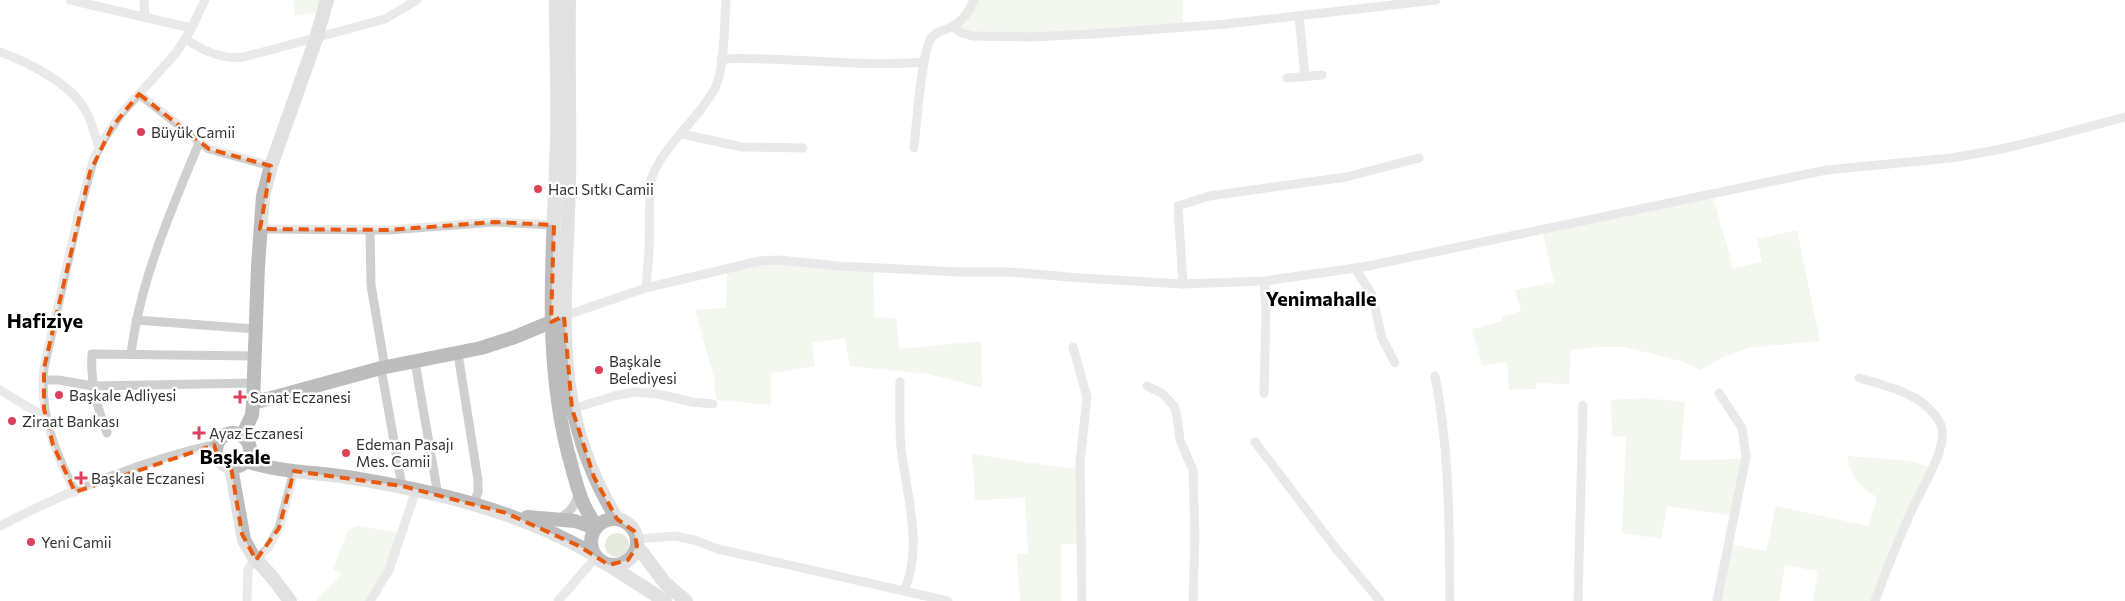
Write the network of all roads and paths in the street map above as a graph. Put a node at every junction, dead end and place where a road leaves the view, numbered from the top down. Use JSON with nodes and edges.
{"nodes":[{"id":1,"x":70,"y":0,"type":"edge"},
{"id":2,"x":144,"y":0,"type":"edge"},
{"id":3,"x":205,"y":0,"type":"edge"},
{"id":4,"x":327,"y":0,"type":"edge"},
{"id":5,"x":417,"y":0,"type":"edge"},
{"id":6,"x":556,"y":0,"type":"edge"},
{"id":7,"x":569,"y":0,"type":"edge"},
{"id":8,"x":726,"y":0,"type":"edge"},
{"id":9,"x":974,"y":0,"type":"edge"},
{"id":10,"x":1436,"y":0,"type":"edge"},
{"id":11,"x":1299,"y":16,"type":"junction"},
{"id":12,"x":145,"y":17,"type":"junction"},
{"id":13,"x":953,"y":26,"type":"junction"},
{"id":14,"x":191,"y":28,"type":"junction"},
{"id":15,"x":185,"y":39,"type":"junction"},
{"id":16,"x":316,"y":39,"type":"junction"},
{"id":17,"x":0,"y":52,"type":"edge"},
{"id":18,"x":721,"y":59,"type":"junction"},
{"id":19,"x":924,"y":62,"type":"junction"},
{"id":20,"x":1322,"y":75,"type":"dead end"},
{"id":21,"x":1305,"y":76,"type":"junction"},
{"id":22,"x":1287,"y":78,"type":"dead end"},
{"id":23,"x":139,"y":94,"type":"junction"},
{"id":24,"x":2125,"y":116,"type":"edge"},
{"id":25,"x":682,"y":134,"type":"junction"},
{"id":26,"x":200,"y":143,"type":"junction"},
{"id":27,"x":99,"y":148,"type":"junction"},
{"id":28,"x":803,"y":148,"type":"dead end"},
{"id":29,"x":914,"y":148,"type":"dead end"},
{"id":30,"x":1420,"y":158,"type":"dead end"},
{"id":31,"x":271,"y":166,"type":"junction"},
{"id":32,"x":554,"y":225,"type":"junction"},
{"id":33,"x":260,"y":229,"type":"junction"},
{"id":34,"x":370,"y":230,"type":"junction"},
{"id":35,"x":1355,"y":268,"type":"junction"},
{"id":36,"x":1264,"y":281,"type":"junction"},
{"id":37,"x":1182,"y":284,"type":"junction"},
{"id":38,"x":646,"y":288,"type":"junction"},
{"id":39,"x":557,"y":319,"type":"junction"},
{"id":40,"x":136,"y":320,"type":"junction"},
{"id":41,"x":255,"y":329,"type":"junction"},
{"id":42,"x":1073,"y":347,"type":"dead end"},
{"id":43,"x":131,"y":354,"type":"junction"},
{"id":44,"x":458,"y":354,"type":"junction"},
{"id":45,"x":255,"y":356,"type":"junction"},
{"id":46,"x":415,"y":362,"type":"junction"},
{"id":47,"x":1395,"y":363,"type":"dead end"},
{"id":48,"x":383,"y":368,"type":"junction"},
{"id":49,"x":1436,"y":376,"type":"dead end"},
{"id":50,"x":1858,"y":378,"type":"dead end"},
{"id":51,"x":43,"y":380,"type":"junction"},
{"id":52,"x":900,"y":382,"type":"dead end"},
{"id":53,"x":254,"y":384,"type":"junction"},
{"id":54,"x":94,"y":386,"type":"junction"},
{"id":55,"x":1148,"y":386,"type":"dead end"},
{"id":56,"x":0,"y":390,"type":"edge"},
{"id":57,"x":1264,"y":393,"type":"dead end"},
{"id":58,"x":1719,"y":393,"type":"dead end"},
{"id":59,"x":253,"y":403,"type":"junction"},
{"id":60,"x":713,"y":404,"type":"dead end"},
{"id":61,"x":1583,"y":405,"type":"dead end"},
{"id":62,"x":566,"y":411,"type":"junction"},
{"id":63,"x":45,"y":417,"type":"junction"},
{"id":64,"x":107,"y":433,"type":"dead end"},
{"id":65,"x":242,"y":436,"type":"junction"},
{"id":66,"x":1255,"y":442,"type":"dead end"},
{"id":67,"x":217,"y":444,"type":"junction"},
{"id":68,"x":246,"y":461,"type":"junction"},
{"id":69,"x":231,"y":467,"type":"junction"},
{"id":70,"x":294,"y":471,"type":"junction"},
{"id":71,"x":402,"y":486,"type":"junction"},
{"id":72,"x":416,"y":490,"type":"junction"},
{"id":73,"x":76,"y":492,"type":"junction"},
{"id":74,"x":579,"y":492,"type":"junction"},
{"id":75,"x":438,"y":495,"type":"junction"},
{"id":76,"x":474,"y":504,"type":"junction"},
{"id":77,"x":514,"y":516,"type":"junction"},
{"id":78,"x":617,"y":519,"type":"junction"},
{"id":79,"x":554,"y":520,"type":"junction"},
{"id":80,"x":0,"y":526,"type":"edge"},
{"id":81,"x":596,"y":527,"type":"junction"},
{"id":82,"x":637,"y":543,"type":"junction"},
{"id":83,"x":595,"y":556,"type":"junction"},
{"id":84,"x":256,"y":560,"type":"junction"},
{"id":85,"x":609,"y":565,"type":"junction"},
{"id":86,"x":904,"y":591,"type":"junction"},
{"id":87,"x":247,"y":601,"type":"edge"},
{"id":88,"x":290,"y":601,"type":"edge"},
{"id":89,"x":370,"y":601,"type":"edge"},
{"id":90,"x":558,"y":601,"type":"edge"},
{"id":91,"x":665,"y":601,"type":"edge"},
{"id":92,"x":686,"y":601,"type":"edge"},
{"id":93,"x":948,"y":601,"type":"edge"},
{"id":94,"x":1082,"y":601,"type":"edge"},
{"id":95,"x":1193,"y":601,"type":"edge"},
{"id":96,"x":1380,"y":601,"type":"edge"},
{"id":97,"x":1450,"y":601,"type":"edge"},
{"id":98,"x":1578,"y":601,"type":"edge"},
{"id":99,"x":1717,"y":601,"type":"edge"},
{"id":100,"x":1875,"y":601,"type":"edge"}],
"edges":[{"from":1,"to":12,"type":"street"},
{"from":2,"to":12,"type":"street"},
{"from":3,"to":14,"type":"street"},
{"from":4,"to":16,"type":"street"},
{"from":5,"to":16,"type":"street"},
{"from":6,"to":32,"type":"street"},
{"from":7,"to":39,"type":"street"},
{"from":8,"to":18,"type":"street"},
{"from":9,"to":13,"type":"street"},
{"from":10,"to":11,"type":"street"},
{"from":11,"to":13,"type":"street"},
{"from":11,"to":21,"type":"street"},
{"from":12,"to":14,"type":"street"},
{"from":13,"to":19,"type":"street"},
{"from":14,"to":15,"type":"street"},
{"from":15,"to":16,"type":"street"},
{"from":15,"to":23,"type":"street"},
{"from":16,"to":31,"type":"street"},
{"from":17,"to":27,"type":"street"},
{"from":18,"to":19,"type":"street"},
{"from":18,"to":25,"type":"street"},
{"from":19,"to":29,"type":"street"},
{"from":20,"to":21,"type":"street"},
{"from":21,"to":22,"type":"street"},
{"from":23,"to":26,"type":"street"},
{"from":23,"to":27,"type":"street"},
{"from":24,"to":35,"type":"street"},
{"from":25,"to":28,"type":"street"},
{"from":25,"to":38,"type":"street"},
{"from":26,"to":31,"type":"street"},
{"from":26,"to":40,"type":"street"},
{"from":27,"to":51,"type":"street"},
{"from":30,"to":37,"type":"street"},
{"from":31,"to":33,"type":"street"},
{"from":32,"to":34,"type":"street"},
{"from":32,"to":39,"type":"street"},
{"from":33,"to":34,"type":"street"},
{"from":33,"to":41,"type":"street"},
{"from":34,"to":48,"type":"street"},
{"from":35,"to":36,"type":"street"},
{"from":35,"to":47,"type":"street"},
{"from":36,"to":37,"type":"street"},
{"from":36,"to":57,"type":"street"},
{"from":37,"to":38,"type":"street"},
{"from":38,"to":39,"type":"street"},
{"from":39,"to":44,"type":"street"},
{"from":39,"to":62,"type":"street"},
{"from":40,"to":41,"type":"street"},
{"from":40,"to":43,"type":"street"},
{"from":41,"to":45,"type":"street"},
{"from":42,"to":94,"type":"street"},
{"from":43,"to":45,"type":"street"},
{"from":43,"to":54,"type":"street"},
{"from":44,"to":46,"type":"street"},
{"from":44,"to":76,"type":"street"},
{"from":45,"to":53,"type":"street"},
{"from":46,"to":48,"type":"street"},
{"from":46,"to":75,"type":"street"},
{"from":48,"to":59,"type":"street"},
{"from":48,"to":71,"type":"street"},
{"from":49,"to":97,"type":"street"},
{"from":50,"to":100,"type":"street"},
{"from":51,"to":54,"type":"street"},
{"from":51,"to":63,"type":"street"},
{"from":52,"to":86,"type":"street"},
{"from":53,"to":54,"type":"street"},
{"from":53,"to":59,"type":"street"},
{"from":54,"to":64,"type":"street"},
{"from":55,"to":95,"type":"street"},
{"from":56,"to":63,"type":"street"},
{"from":58,"to":99,"type":"street"},
{"from":59,"to":65,"type":"street"},
{"from":60,"to":62,"type":"street"},
{"from":61,"to":98,"type":"street"},
{"from":62,"to":74,"type":"street"},
{"from":62,"to":78,"type":"street"},
{"from":63,"to":73,"type":"street"},
{"from":65,"to":67,"type":"street"},
{"from":65,"to":68,"type":"street"},
{"from":66,"to":96,"type":"street"},
{"from":67,"to":69,"type":"street"},
{"from":67,"to":73,"type":"street"},
{"from":68,"to":69,"type":"street"},
{"from":68,"to":70,"type":"street"},
{"from":69,"to":84,"type":"street"},
{"from":70,"to":71,"type":"street"},
{"from":70,"to":84,"type":"street"},
{"from":71,"to":72,"type":"street"},
{"from":72,"to":75,"type":"street"},
{"from":72,"to":89,"type":"street"},
{"from":73,"to":80,"type":"street"},
{"from":74,"to":79,"type":"street"},
{"from":74,"to":81,"type":"street"},
{"from":75,"to":76,"type":"street"},
{"from":76,"to":77,"type":"street"},
{"from":77,"to":79,"type":"street"},
{"from":77,"to":83,"type":"street"},
{"from":78,"to":81,"type":"street"},
{"from":78,"to":82,"type":"street"},
{"from":79,"to":81,"type":"street"},
{"from":81,"to":83,"type":"street"},
{"from":82,"to":85,"type":"street"},
{"from":82,"to":86,"type":"street"},
{"from":82,"to":92,"type":"street"},
{"from":83,"to":85,"type":"street"},
{"from":83,"to":90,"type":"street"},
{"from":84,"to":87,"type":"street"},
{"from":84,"to":88,"type":"street"},
{"from":85,"to":91,"type":"street"},
{"from":86,"to":93,"type":"street"}]}
